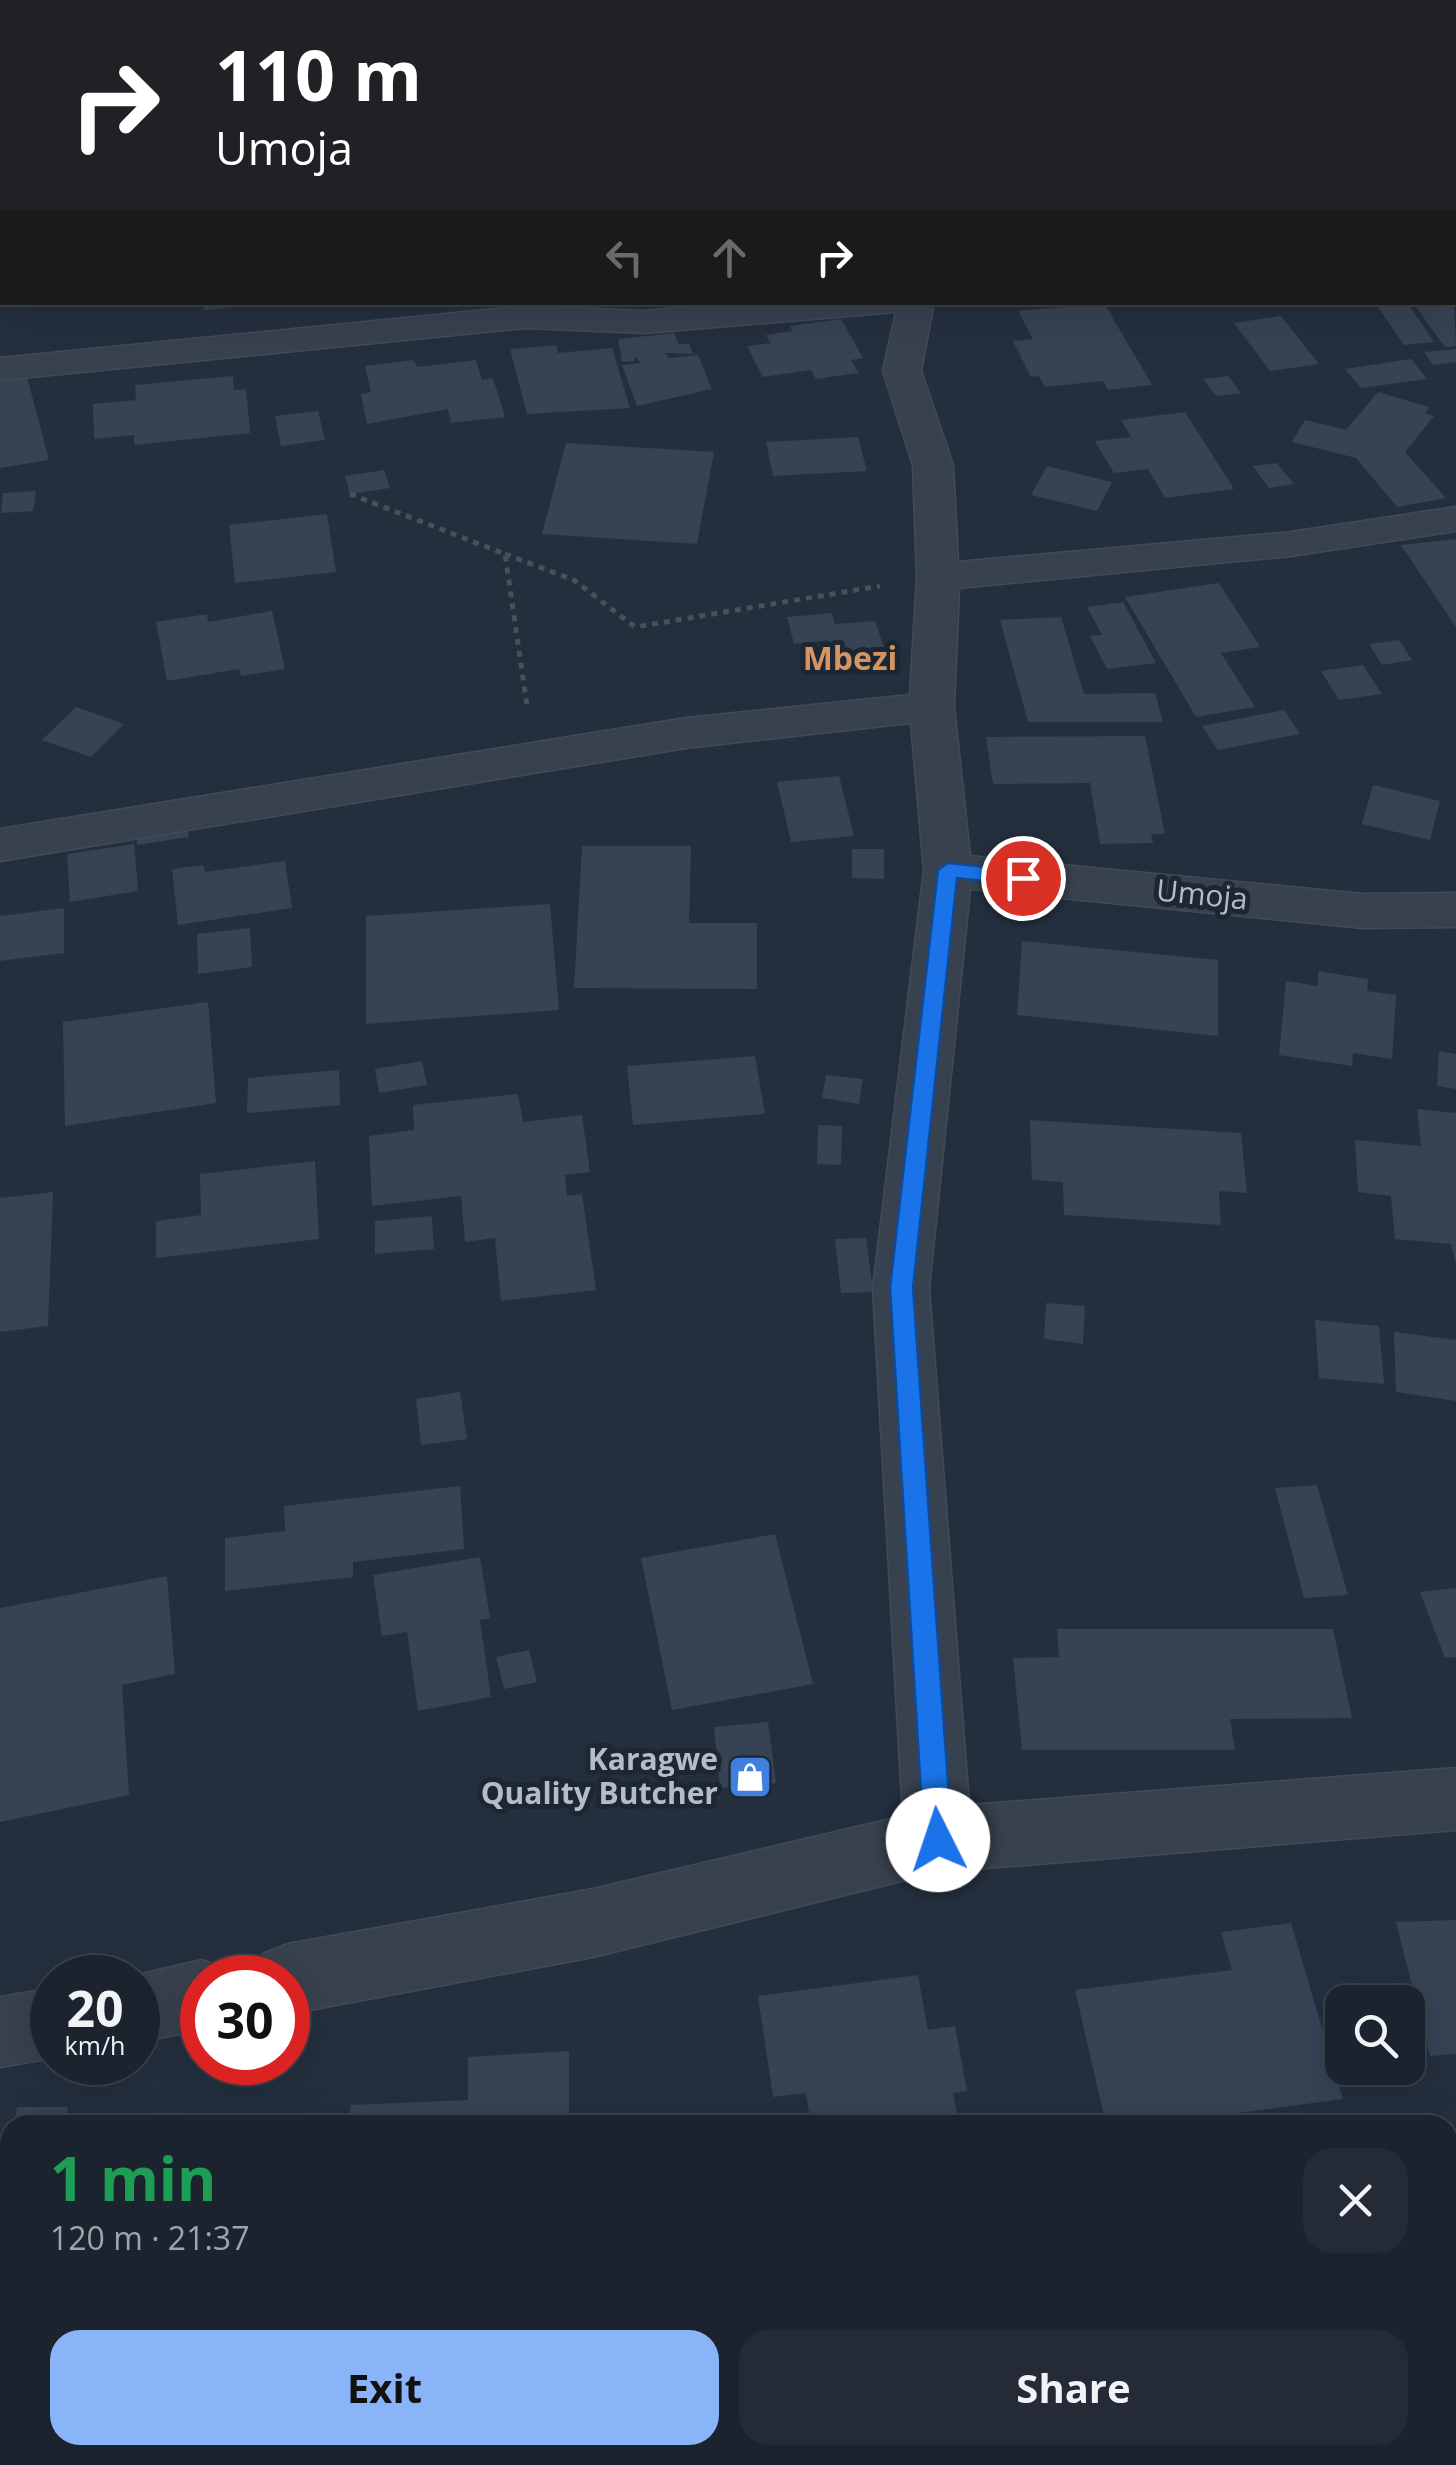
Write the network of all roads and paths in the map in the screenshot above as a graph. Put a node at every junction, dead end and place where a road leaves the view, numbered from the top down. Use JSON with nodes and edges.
{"nodes":[{"id":1,"x":857,"y":305,"type":"edge"},
{"id":2,"x":915,"y":305,"type":"edge"},
{"id":3,"x":332,"y":318,"type":"edge"},
{"id":4,"x":0,"y":369,"type":"edge"},
{"id":5,"x":350,"y":494,"type":"dead end"},
{"id":6,"x":1456,"y":519,"type":"edge"},
{"id":7,"x":505,"y":554,"type":"junction"},
{"id":8,"x":938,"y":577,"type":"junction"},
{"id":9,"x":932,"y":707,"type":"junction"},
{"id":10,"x":534,"y":757,"type":"junction"},
{"id":11,"x":0,"y":845,"type":"edge"},
{"id":12,"x":948,"y":870,"type":"junction"},
{"id":13,"x":1456,"y":910,"type":"edge"},
{"id":14,"x":1456,"y":1800,"type":"edge"},
{"id":15,"x":938,"y":1840,"type":"junction"},
{"id":16,"x":310,"y":1975,"type":"edge"},
{"id":17,"x":30,"y":2026,"type":"edge"},
{"id":18,"x":0,"y":2032,"type":"edge"}],
"edges":[{"from":1,"to":3,"type":"street"},
{"from":2,"to":8,"type":"street"},
{"from":3,"to":4,"type":"street"},
{"from":5,"to":7,"type":"path"},
{"from":6,"to":8,"type":"street"},
{"from":7,"to":8,"type":"path"},
{"from":7,"to":10,"type":"path"},
{"from":8,"to":9,"type":"street"},
{"from":9,"to":10,"type":"street"},
{"from":9,"to":12,"type":"street"},
{"from":10,"to":11,"type":"street"},
{"from":12,"to":13,"type":"street","name":"Umoja"},
{"from":12,"to":15,"type":"street"},
{"from":14,"to":15,"type":"street"},
{"from":15,"to":16,"type":"street"},
{"from":17,"to":18,"type":"street"}]}
